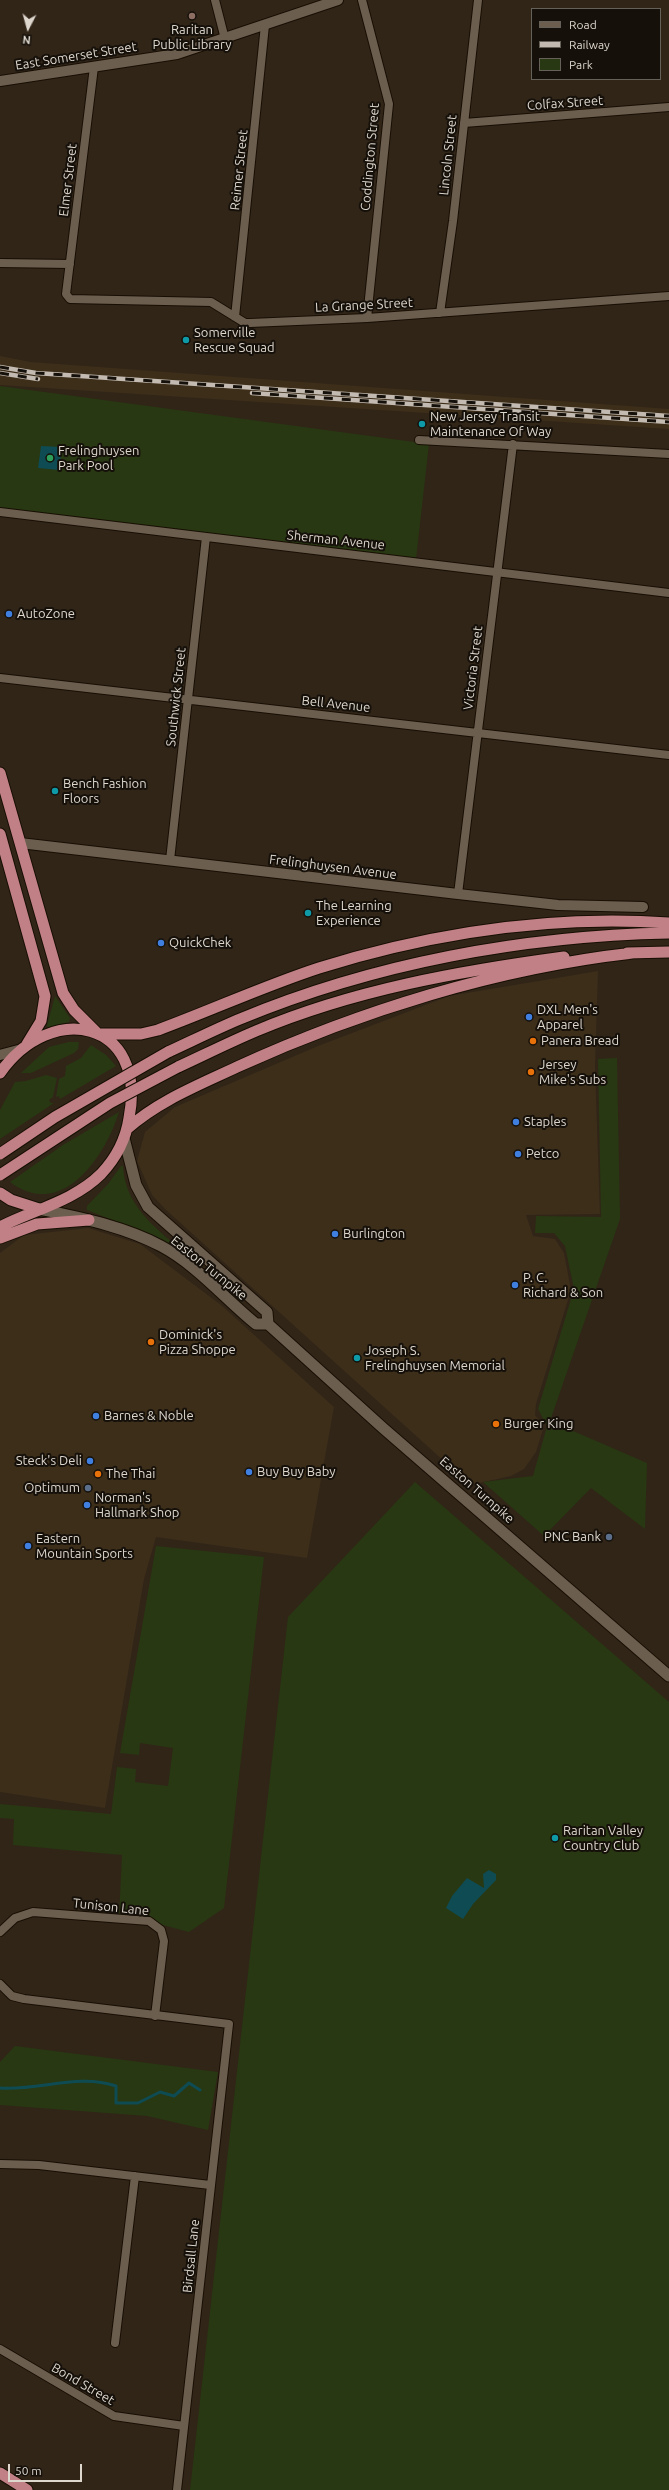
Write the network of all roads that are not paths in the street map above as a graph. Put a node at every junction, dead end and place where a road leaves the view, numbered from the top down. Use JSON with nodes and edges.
{"nodes":[{"id":1,"x":215,"y":0,"type":"edge"},
{"id":2,"x":338,"y":0,"type":"edge"},
{"id":3,"x":362,"y":0,"type":"edge"},
{"id":4,"x":478,"y":0,"type":"edge"},
{"id":5,"x":265,"y":25,"type":"junction"},
{"id":6,"x":225,"y":39,"type":"junction"},
{"id":7,"x":94,"y":66,"type":"junction"},
{"id":8,"x":0,"y":81,"type":"edge"},
{"id":9,"x":669,"y":107,"type":"edge"},
{"id":10,"x":464,"y":122,"type":"junction"},
{"id":11,"x":0,"y":263,"type":"edge"},
{"id":12,"x":70,"y":264,"type":"junction"},
{"id":13,"x":669,"y":296,"type":"edge"},
{"id":14,"x":67,"y":297,"type":"joint"},
{"id":15,"x":440,"y":313,"type":"junction"},
{"id":16,"x":236,"y":317,"type":"junction"},
{"id":17,"x":367,"y":318,"type":"junction"},
{"id":18,"x":419,"y":440,"type":"dead end"},
{"id":19,"x":513,"y":444,"type":"junction"},
{"id":20,"x":669,"y":454,"type":"edge"},
{"id":21,"x":0,"y":512,"type":"edge"},
{"id":22,"x":206,"y":537,"type":"junction"},
{"id":23,"x":497,"y":572,"type":"junction"},
{"id":24,"x":669,"y":593,"type":"edge"},
{"id":25,"x":0,"y":678,"type":"edge"},
{"id":26,"x":188,"y":699,"type":"junction"},
{"id":27,"x":478,"y":732,"type":"junction"},
{"id":28,"x":669,"y":754,"type":"edge"},
{"id":29,"x":0,"y":773,"type":"edge"},
{"id":30,"x":1,"y":838,"type":"edge"},
{"id":31,"x":20,"y":843,"type":"junction"},
{"id":32,"x":170,"y":860,"type":"junction"},
{"id":33,"x":458,"y":894,"type":"junction"},
{"id":34,"x":643,"y":907,"type":"dead end"},
{"id":35,"x":669,"y":923,"type":"edge"},
{"id":36,"x":669,"y":933,"type":"edge"},
{"id":37,"x":669,"y":952,"type":"edge"},
{"id":38,"x":633,"y":953,"type":"junction"},
{"id":39,"x":97,"y":1033,"type":"junction"},
{"id":40,"x":24,"y":1047,"type":"junction"},
{"id":41,"x":0,"y":1055,"type":"edge"},
{"id":42,"x":0,"y":1073,"type":"edge"},
{"id":43,"x":126,"y":1134,"type":"junction"},
{"id":44,"x":0,"y":1154,"type":"edge"},
{"id":45,"x":0,"y":1175,"type":"edge"},
{"id":46,"x":0,"y":1193,"type":"edge"},
{"id":47,"x":39,"y":1209,"type":"junction"},
{"id":48,"x":89,"y":1220,"type":"junction"},
{"id":49,"x":0,"y":1227,"type":"edge"},
{"id":50,"x":0,"y":1238,"type":"edge"},
{"id":51,"x":268,"y":1324,"type":"junction"},
{"id":52,"x":669,"y":1676,"type":"edge"},
{"id":53,"x":0,"y":1932,"type":"edge"},
{"id":54,"x":2,"y":1989,"type":"edge"},
{"id":55,"x":155,"y":2016,"type":"junction"},
{"id":56,"x":0,"y":2164,"type":"edge"},
{"id":57,"x":135,"y":2176,"type":"junction"},
{"id":58,"x":210,"y":2185,"type":"junction"},
{"id":59,"x":115,"y":2343,"type":"dead end"},
{"id":60,"x":0,"y":2349,"type":"edge"},
{"id":61,"x":184,"y":2426,"type":"junction"},
{"id":62,"x":0,"y":2473,"type":"edge"},
{"id":63,"x":27,"y":2490,"type":"edge"},
{"id":64,"x":177,"y":2490,"type":"edge"}],
"edges":[{"from":1,"to":6,"type":"street"},
{"from":2,"to":5,"type":"street","name":"East Somerset Street"},
{"from":3,"to":17,"type":"street","name":"Coddington Street"},
{"from":4,"to":10,"type":"street","name":"Lincoln Street"},
{"from":5,"to":6,"type":"street","name":"East Somerset Street"},
{"from":5,"to":16,"type":"street","name":"Reimer Street"},
{"from":6,"to":7,"type":"street","name":"East Somerset Street"},
{"from":7,"to":8,"type":"street","name":"East Somerset Street"},
{"from":7,"to":12,"type":"street","name":"Elmer Street"},
{"from":9,"to":10,"type":"street","name":"Colfax Street"},
{"from":10,"to":15,"type":"street","name":"Lincoln Street"},
{"from":11,"to":12,"type":"street"},
{"from":12,"to":14,"type":"street","name":"Elmer Street"},
{"from":13,"to":15,"type":"street","name":"La Grange Street"},
{"from":14,"to":16,"type":"street","name":"La Grange Street"},
{"from":15,"to":17,"type":"street","name":"La Grange Street"},
{"from":16,"to":17,"type":"street","name":"La Grange Street"},
{"from":18,"to":19,"type":"street"},
{"from":19,"to":20,"type":"street"},
{"from":19,"to":23,"type":"street","name":"Victoria Street"},
{"from":21,"to":22,"type":"street","name":"Sherman Avenue"},
{"from":22,"to":23,"type":"street","name":"Sherman Avenue"},
{"from":22,"to":26,"type":"street","name":"Southwick Street"},
{"from":23,"to":24,"type":"street","name":"Sherman Avenue"},
{"from":23,"to":27,"type":"street","name":"Victoria Street"},
{"from":25,"to":26,"type":"street","name":"Bell Avenue"},
{"from":26,"to":27,"type":"street","name":"Bell Avenue"},
{"from":26,"to":32,"type":"street","name":"Southwick Street"},
{"from":27,"to":28,"type":"street","name":"Bell Avenue"},
{"from":27,"to":33,"type":"street","name":"Victoria Street"},
{"from":29,"to":31,"type":"highway"},
{"from":30,"to":40,"type":"highway"},
{"from":31,"to":32,"type":"street","name":"Frelinghuysen Avenue"},
{"from":31,"to":39,"type":"highway"},
{"from":32,"to":33,"type":"street","name":"Frelinghuysen Avenue"},
{"from":33,"to":34,"type":"street","name":"Frelinghuysen Avenue"},
{"from":35,"to":39,"type":"highway"},
{"from":36,"to":44,"type":"highway","bridge":true},
{"from":37,"to":38,"type":"highway"},
{"from":38,"to":43,"type":"highway"},
{"from":38,"to":45,"type":"highway","bridge":true},
{"from":39,"to":40,"type":"highway"},
{"from":39,"to":43,"type":"highway"},
{"from":40,"to":41,"type":"street"},
{"from":40,"to":42,"type":"highway"},
{"from":43,"to":47,"type":"highway"},
{"from":43,"to":51,"type":"main road","name":"Easton Turnpike"},
{"from":46,"to":47,"type":"highway"},
{"from":47,"to":48,"type":"main road","name":"Easton Turnpike"},
{"from":47,"to":49,"type":"highway"},
{"from":48,"to":50,"type":"highway"},
{"from":48,"to":51,"type":"main road","name":"Easton Turnpike"},
{"from":51,"to":52,"type":"main road","name":"Easton Turnpike"},
{"from":53,"to":55,"type":"street","name":"Tunison Lane"},
{"from":54,"to":55,"type":"street"},
{"from":55,"to":58,"type":"street","name":"Birdsall Lane"},
{"from":56,"to":57,"type":"street"},
{"from":57,"to":58,"type":"street"},
{"from":57,"to":59,"type":"street"},
{"from":58,"to":61,"type":"street","name":"Birdsall Lane"},
{"from":60,"to":61,"type":"street","name":"Bond Street"},
{"from":61,"to":64,"type":"street","name":"Birdsall Lane"},
{"from":62,"to":63,"type":"highway"}]}
